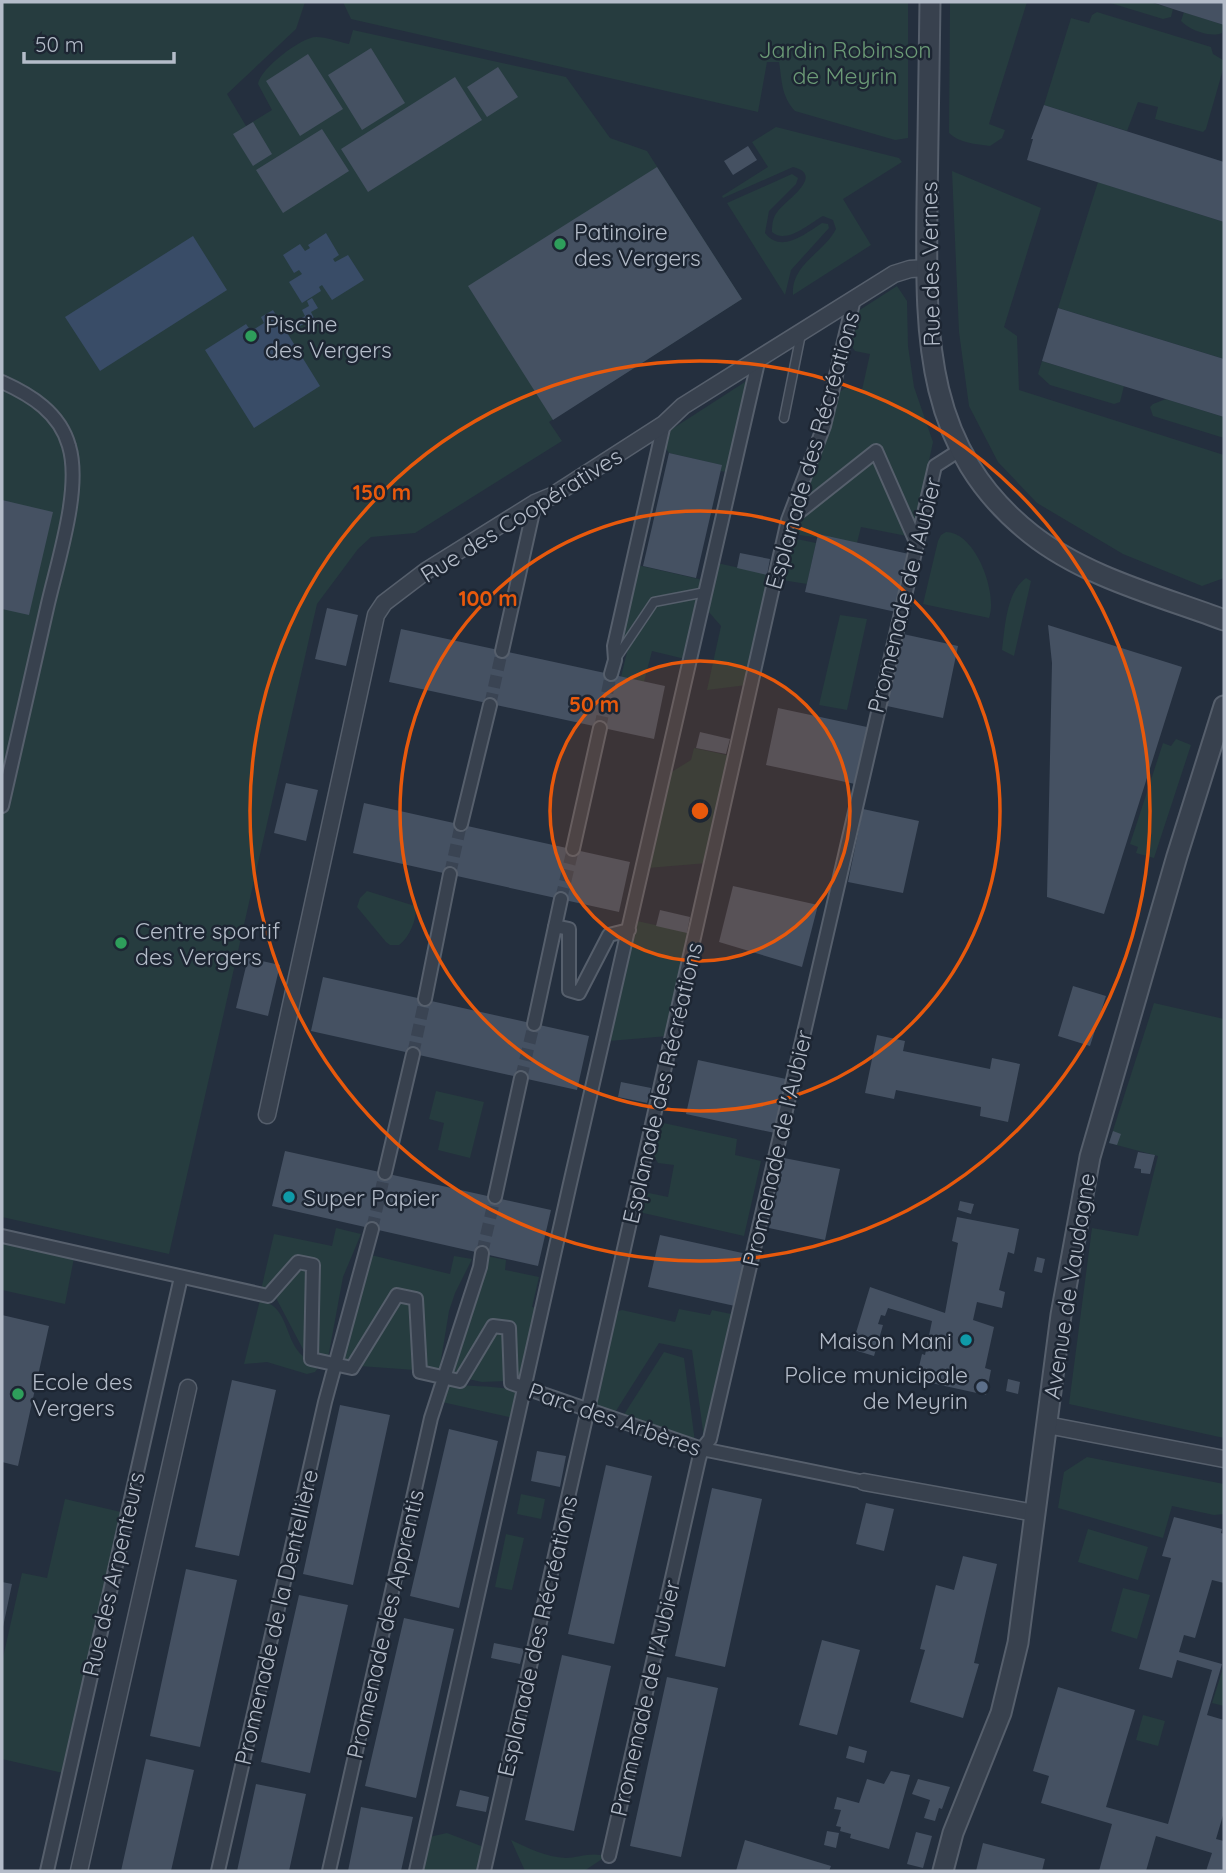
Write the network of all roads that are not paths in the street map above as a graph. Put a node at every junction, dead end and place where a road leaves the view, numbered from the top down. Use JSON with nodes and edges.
{"nodes":[{"id":1,"x":930,"y":2,"type":"edge"},
{"id":2,"x":928,"y":268,"type":"junction"},
{"id":3,"x":854,"y":299,"type":"junction"},
{"id":4,"x":801,"y":334,"type":"junction"},
{"id":5,"x":759,"y":358,"type":"junction"},
{"id":6,"x":2,"y":382,"type":"edge"},
{"id":7,"x":784,"y":418,"type":"dead end"},
{"id":8,"x":664,"y":424,"type":"junction"},
{"id":9,"x":960,"y":450,"type":"junction"},
{"id":10,"x":535,"y":503,"type":"junction"},
{"id":11,"x":788,"y":520,"type":"junction"},
{"id":12,"x":916,"y":544,"type":"junction"},
{"id":13,"x":706,"y":592,"type":"junction"},
{"id":14,"x":1224,"y":622,"type":"edge"},
{"id":15,"x":1224,"y":635,"type":"edge"},
{"id":16,"x":502,"y":651,"type":"tunnel mouth"},
{"id":17,"x":615,"y":660,"type":"junction"},
{"id":18,"x":611,"y":674,"type":"tunnel mouth"},
{"id":19,"x":490,"y":705,"type":"tunnel mouth"},
{"id":20,"x":1224,"y":706,"type":"edge"},
{"id":21,"x":600,"y":728,"type":"tunnel mouth"},
{"id":22,"x":2,"y":806,"type":"edge"},
{"id":23,"x":461,"y":824,"type":"tunnel mouth"},
{"id":24,"x":573,"y":849,"type":"tunnel mouth"},
{"id":25,"x":450,"y":874,"type":"tunnel mouth"},
{"id":26,"x":561,"y":899,"type":"tunnel mouth"},
{"id":27,"x":555,"y":926,"type":"junction"},
{"id":28,"x":629,"y":930,"type":"junction"},
{"id":29,"x":425,"y":999,"type":"tunnel mouth"},
{"id":30,"x":534,"y":1024,"type":"tunnel mouth"},
{"id":31,"x":413,"y":1054,"type":"tunnel mouth"},
{"id":32,"x":522,"y":1079,"type":"tunnel mouth"},
{"id":33,"x":267,"y":1115,"type":"dead end"},
{"id":34,"x":385,"y":1173,"type":"tunnel mouth"},
{"id":35,"x":495,"y":1197,"type":"tunnel mouth"},
{"id":36,"x":372,"y":1229,"type":"tunnel mouth"},
{"id":37,"x":2,"y":1236,"type":"edge"},
{"id":38,"x":482,"y":1253,"type":"tunnel mouth"},
{"id":39,"x":181,"y":1277,"type":"junction"},
{"id":40,"x":336,"y":1364,"type":"junction"},
{"id":41,"x":445,"y":1378,"type":"junction"},
{"id":42,"x":188,"y":1388,"type":"dead end"},
{"id":43,"x":524,"y":1388,"type":"junction"},
{"id":44,"x":589,"y":1410,"type":"junction"},
{"id":45,"x":1047,"y":1425,"type":"junction"},
{"id":46,"x":702,"y":1449,"type":"junction"},
{"id":47,"x":1224,"y":1459,"type":"edge"},
{"id":48,"x":864,"y":1482,"type":"joint"},
{"id":49,"x":1035,"y":1513,"type":"junction"},
{"id":50,"x":609,"y":1856,"type":"dead end"},
{"id":51,"x":47,"y":1871,"type":"edge"},
{"id":52,"x":79,"y":1871,"type":"edge"},
{"id":53,"x":218,"y":1871,"type":"edge"},
{"id":54,"x":329,"y":1871,"type":"edge"},
{"id":55,"x":416,"y":1871,"type":"edge"},
{"id":56,"x":484,"y":1871,"type":"edge"},
{"id":57,"x":943,"y":1871,"type":"edge"}],
"edges":[{"from":1,"to":2,"type":"street","name":"Rue des Vernes"},
{"from":2,"to":3,"type":"street","name":"Rue des Coopératives"},
{"from":2,"to":9,"type":"street","name":"Rue des Vernes"},
{"from":3,"to":4,"type":"street","name":"Rue des Coopératives"},
{"from":3,"to":11,"type":"street","name":"Esplanade des Récréations"},
{"from":4,"to":5,"type":"street","name":"Rue des Coopératives"},
{"from":4,"to":7,"type":"lane"},
{"from":5,"to":8,"type":"street","name":"Rue des Coopératives"},
{"from":5,"to":13,"type":"street"},
{"from":6,"to":22,"type":"street"},
{"from":8,"to":10,"type":"street","name":"Rue des Coopératives"},
{"from":8,"to":17,"type":"street"},
{"from":9,"to":12,"type":"street","name":"Promenade de l'Aubier"},
{"from":9,"to":14,"type":"street","name":"Rue des Vernes"},
{"from":10,"to":16,"type":"street"},
{"from":10,"to":33,"type":"street","name":"Rue des Coopératives"},
{"from":11,"to":12,"type":"street"},
{"from":11,"to":44,"type":"street","name":"Esplanade des Récréations"},
{"from":12,"to":46,"type":"street","name":"Promenade de l'Aubier"},
{"from":13,"to":17,"type":"lane"},
{"from":13,"to":28,"type":"street"},
{"from":14,"to":15,"type":"street"},
{"from":17,"to":18,"type":"street"},
{"from":19,"to":23,"type":"street"},
{"from":20,"to":45,"type":"street","name":"Avenue de Vaudagne"},
{"from":21,"to":24,"type":"street"},
{"from":25,"to":29,"type":"street"},
{"from":26,"to":27,"type":"street"},
{"from":27,"to":28,"type":"street"},
{"from":27,"to":30,"type":"street"},
{"from":28,"to":43,"type":"street"},
{"from":31,"to":34,"type":"street"},
{"from":32,"to":35,"type":"street"},
{"from":36,"to":40,"type":"street","name":"Promenade de la Dentellière"},
{"from":37,"to":39,"type":"street"},
{"from":38,"to":41,"type":"street","name":"Promenade des Apprentis"},
{"from":39,"to":40,"type":"street"},
{"from":39,"to":51,"type":"street","name":"Rue des Arpenteurs"},
{"from":40,"to":41,"type":"street"},
{"from":40,"to":53,"type":"street","name":"Promenade de la Dentellière"},
{"from":41,"to":43,"type":"street","name":"Parc des Arbères"},
{"from":41,"to":54,"type":"street","name":"Promenade des Apprentis"},
{"from":42,"to":52,"type":"street","name":"Rue des Arpenteurs"},
{"from":43,"to":44,"type":"street","name":"Parc des Arbères"},
{"from":43,"to":55,"type":"street"},
{"from":44,"to":46,"type":"street","name":"Parc des Arbères"},
{"from":44,"to":56,"type":"street","name":"Esplanade des Récréations"},
{"from":45,"to":47,"type":"street"},
{"from":45,"to":49,"type":"street","name":"Avenue de Vaudagne"},
{"from":46,"to":48,"type":"street","name":"Parc des Arbères"},
{"from":46,"to":50,"type":"street","name":"Promenade de l'Aubier"},
{"from":48,"to":49,"type":"street","name":"Parc des Arbères"},
{"from":49,"to":57,"type":"street","name":"Avenue de Vaudagne"}]}
